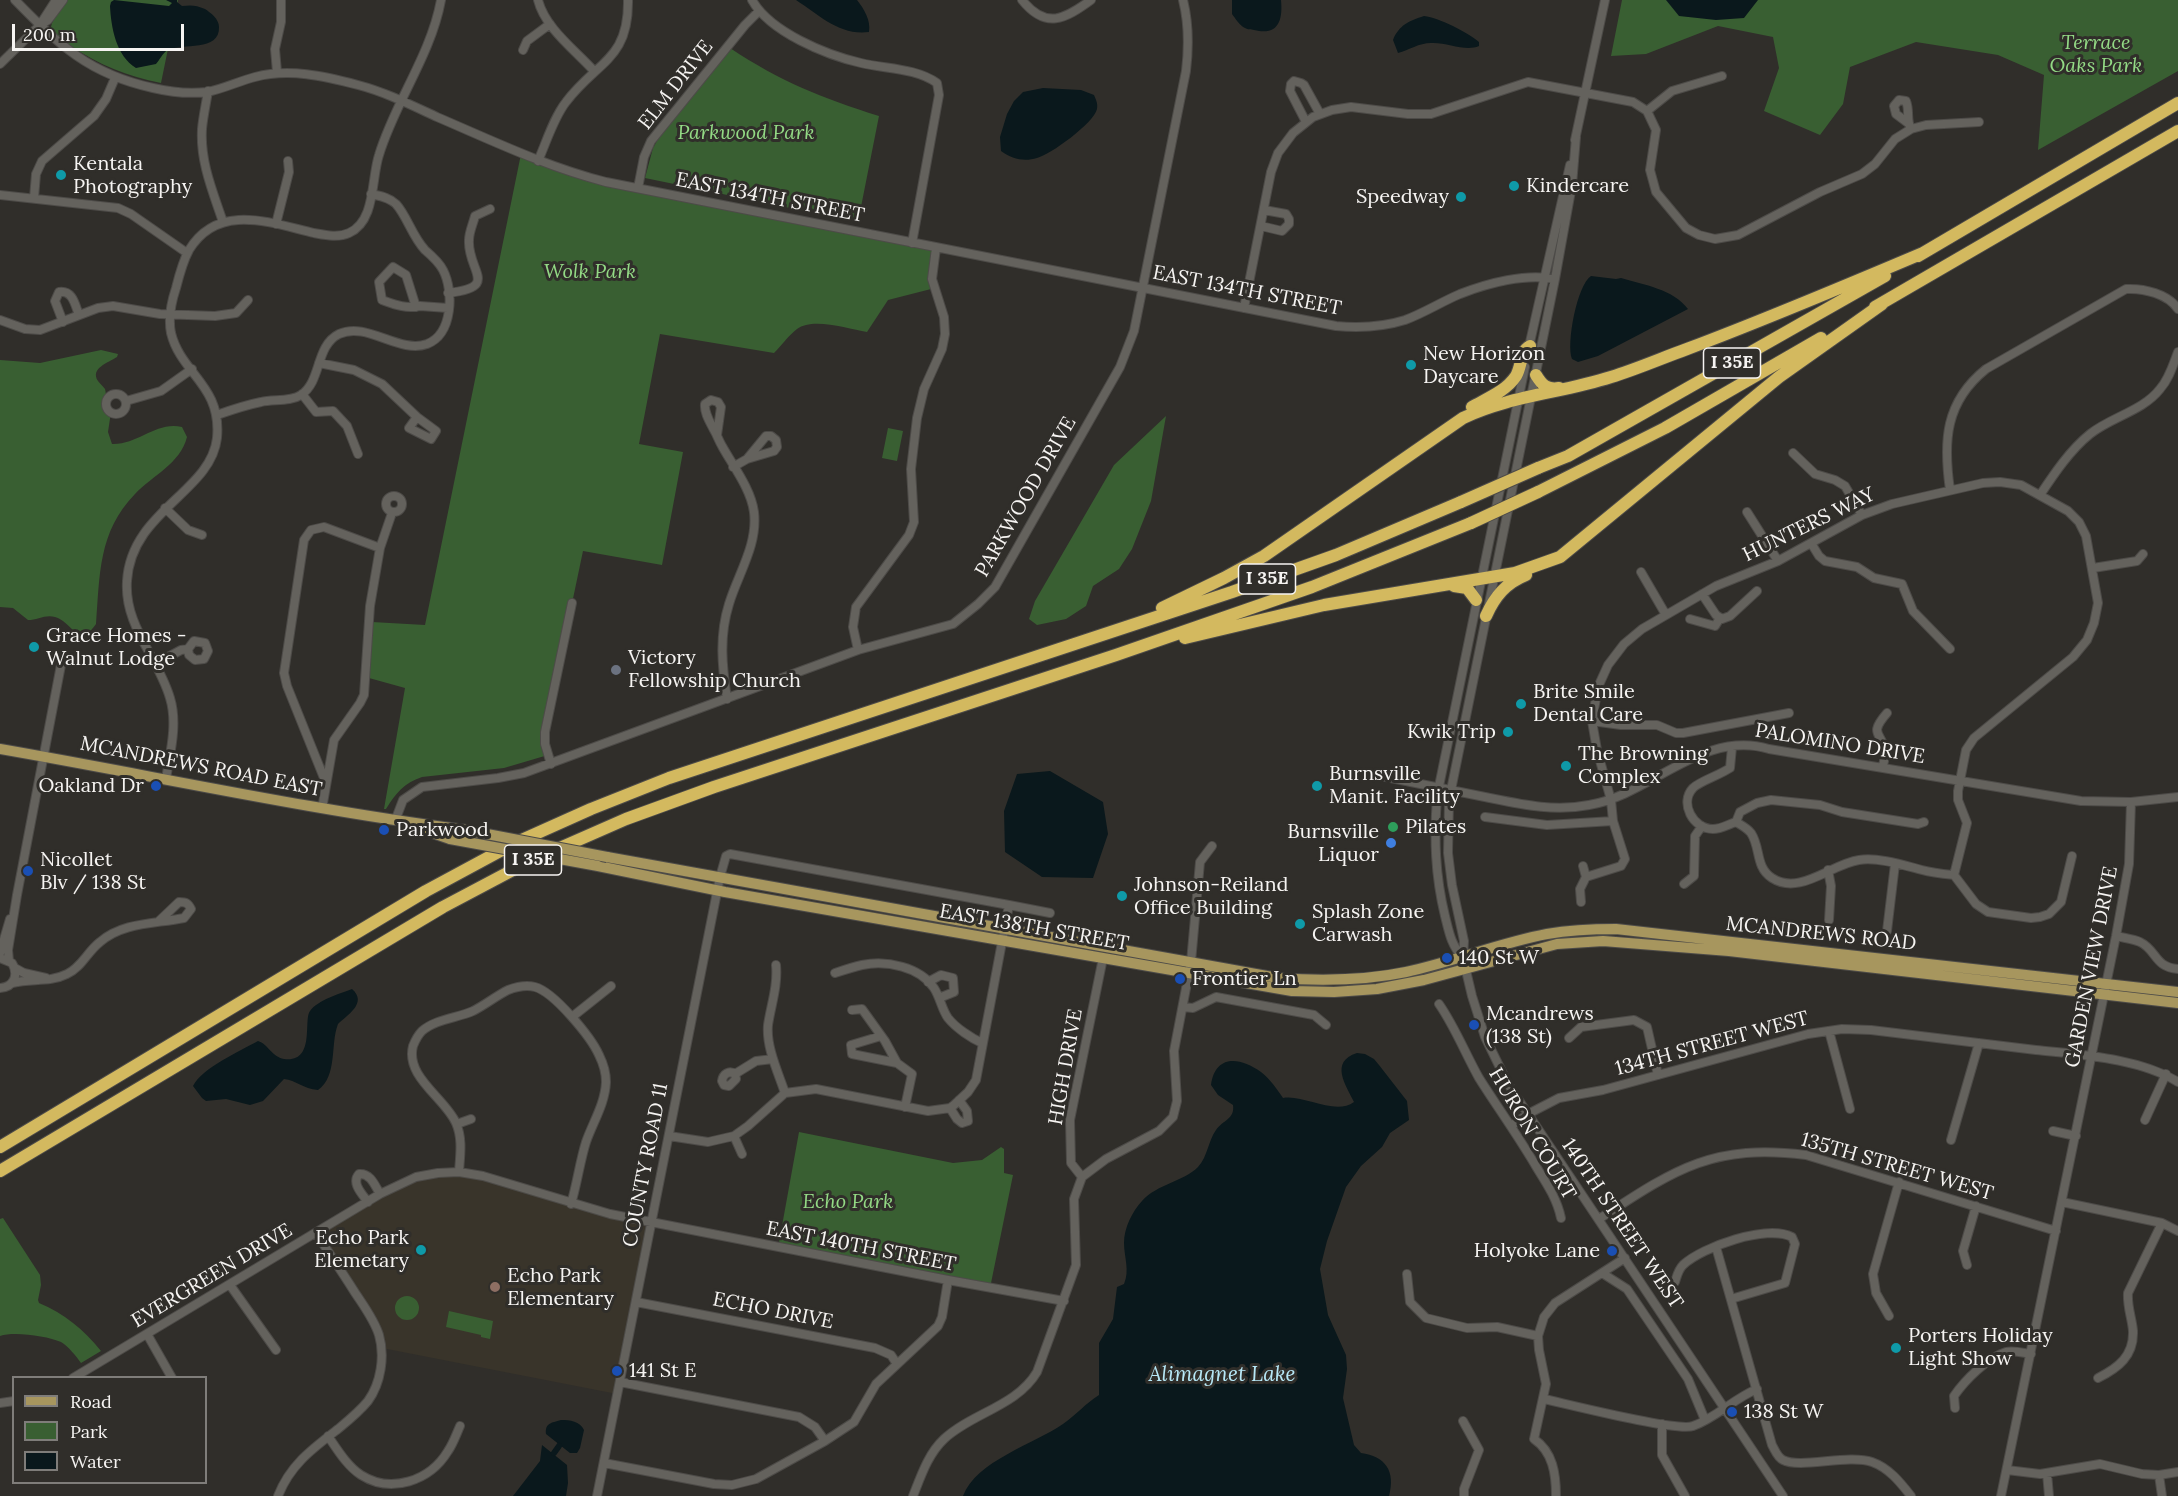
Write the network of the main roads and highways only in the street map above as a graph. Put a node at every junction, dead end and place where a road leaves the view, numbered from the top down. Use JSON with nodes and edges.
{"nodes":[{"id":1,"x":2178,"y":103,"type":"edge"},
{"id":2,"x":2178,"y":131,"type":"edge"},
{"id":3,"x":1923,"y":253,"type":"junction"},
{"id":4,"x":1882,"y":303,"type":"junction"},
{"id":5,"x":1530,"y":346,"type":"road end"},
{"id":6,"x":1536,"y":375,"type":"road end"},
{"id":7,"x":1595,"y":382,"type":"junction"},
{"id":8,"x":1462,"y":418,"type":"junction"},
{"id":9,"x":1560,"y":557,"type":"junction"},
{"id":10,"x":1423,"y":588,"type":"junction"},
{"id":11,"x":1476,"y":600,"type":"road end"},
{"id":12,"x":1486,"y":616,"type":"road end"},
{"id":13,"x":1069,"y":646,"type":"junction"},
{"id":14,"x":1116,"y":655,"type":"junction"},
{"id":15,"x":0,"y":749,"type":"edge"},
{"id":16,"x":395,"y":821,"type":"junction"},
{"id":17,"x":608,"y":857,"type":"joint"},
{"id":18,"x":598,"y":866,"type":"joint"},
{"id":19,"x":1464,"y":963,"type":"junction"},
{"id":20,"x":2178,"y":992,"type":"edge"},
{"id":21,"x":2178,"y":1003,"type":"edge"},
{"id":22,"x":0,"y":1146,"type":"edge"},
{"id":23,"x":0,"y":1171,"type":"edge"}],
"edges":[{"from":1,"to":3,"type":"highway","number":"I 35E"},
{"from":2,"to":4,"type":"highway","number":"I 35E"},
{"from":3,"to":7,"type":"highway"},
{"from":3,"to":13,"type":"highway","number":"I 35E","bridge":true},
{"from":4,"to":9,"type":"highway"},
{"from":4,"to":14,"type":"highway","number":"I 35E","bridge":true},
{"from":5,"to":8,"type":"highway"},
{"from":6,"to":7,"type":"highway"},
{"from":7,"to":8,"type":"highway"},
{"from":8,"to":13,"type":"highway"},
{"from":9,"to":10,"type":"highway"},
{"from":9,"to":12,"type":"highway"},
{"from":10,"to":11,"type":"highway"},
{"from":10,"to":14,"type":"highway"},
{"from":13,"to":22,"type":"highway","number":"I 35E"},
{"from":14,"to":23,"type":"highway","number":"I 35E"},
{"from":15,"to":16,"type":"main road","name":"MCANDREWS ROAD EAST"},
{"from":16,"to":17,"type":"main road","name":"MCANDREWS ROAD EAST","bridge":true},
{"from":16,"to":18,"type":"main road","name":"MCANDREWS ROAD EAST","bridge":true},
{"from":17,"to":19,"type":"main road","name":"EAST 138TH STREET"},
{"from":18,"to":19,"type":"main road","name":"EAST 138TH STREET"},
{"from":19,"to":20,"type":"main road","name":"MCANDREWS ROAD"},
{"from":19,"to":21,"type":"main road","name":"MCANDREWS ROAD"}]}
